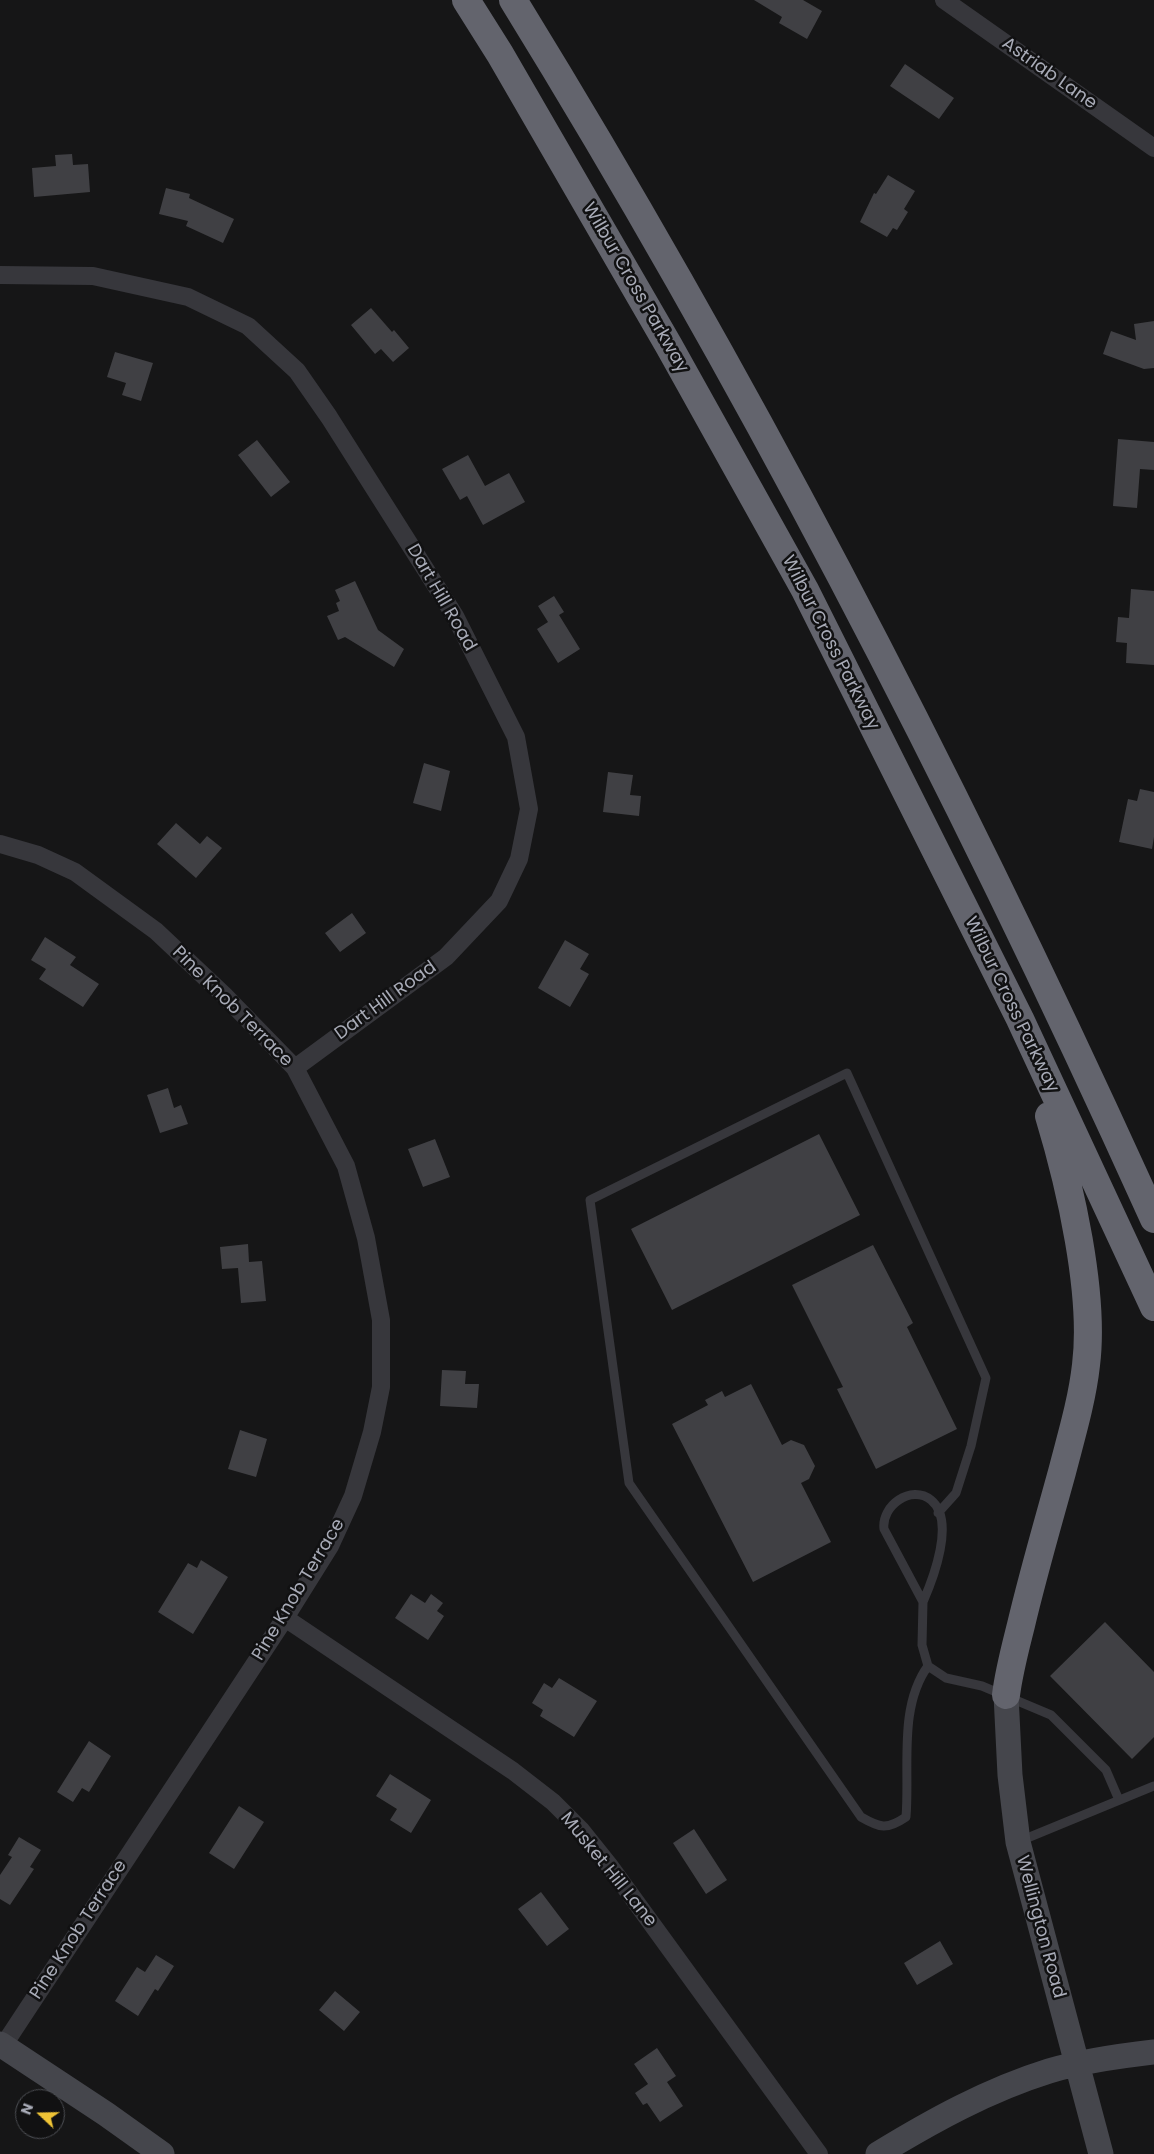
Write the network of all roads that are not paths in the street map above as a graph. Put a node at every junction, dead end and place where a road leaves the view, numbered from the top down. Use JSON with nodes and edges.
{"nodes":[{"id":1,"x":466,"y":0,"type":"edge"},
{"id":2,"x":513,"y":0,"type":"edge"},
{"id":3,"x":944,"y":0,"type":"edge"},
{"id":4,"x":1154,"y":148,"type":"edge"},
{"id":5,"x":0,"y":275,"type":"edge"},
{"id":6,"x":0,"y":844,"type":"edge"},
{"id":7,"x":1020,"y":1019,"type":"junction"},
{"id":8,"x":294,"y":1068,"type":"junction"},
{"id":9,"x":1154,"y":1219,"type":"edge"},
{"id":10,"x":1154,"y":1307,"type":"edge"},
{"id":11,"x":938,"y":1513,"type":"junction"},
{"id":12,"x":923,"y":1602,"type":"junction"},
{"id":13,"x":285,"y":1618,"type":"junction"},
{"id":14,"x":928,"y":1666,"type":"junction"},
{"id":15,"x":1006,"y":1695,"type":"junction"},
{"id":16,"x":1154,"y":1786,"type":"edge"},
{"id":17,"x":1119,"y":1800,"type":"junction"},
{"id":18,"x":1018,"y":1842,"type":"junction"},
{"id":19,"x":1,"y":2045,"type":"edge"},
{"id":20,"x":1154,"y":2052,"type":"edge"},
{"id":21,"x":1076,"y":2064,"type":"junction"},
{"id":22,"x":162,"y":2154,"type":"edge"},
{"id":23,"x":819,"y":2154,"type":"edge"},
{"id":24,"x":878,"y":2154,"type":"edge"},
{"id":25,"x":1101,"y":2154,"type":"edge"}],
"edges":[{"from":1,"to":7,"type":"highway","name":"Wilbur Cross Parkway"},
{"from":2,"to":9,"type":"highway"},
{"from":3,"to":4,"type":"street","name":"Astriab Lane"},
{"from":5,"to":8,"type":"street","name":"Dart Hill Road"},
{"from":6,"to":8,"type":"street","name":"Pine Knob Terrace"},
{"from":7,"to":10,"type":"highway","name":"Wilbur Cross Parkway"},
{"from":7,"to":15,"type":"highway"},
{"from":8,"to":13,"type":"street","name":"Pine Knob Terrace"},
{"from":11,"to":12,"type":"lane"},
{"from":11,"to":12,"type":"lane"},
{"from":11,"to":14,"type":"lane"},
{"from":12,"to":14,"type":"lane"},
{"from":13,"to":19,"type":"street","name":"Pine Knob Terrace"},
{"from":13,"to":23,"type":"street","name":"Musket Hill Lane"},
{"from":14,"to":15,"type":"lane"},
{"from":15,"to":17,"type":"lane"},
{"from":15,"to":18,"type":"main road","name":"Wellington Road"},
{"from":16,"to":17,"type":"lane"},
{"from":17,"to":18,"type":"lane"},
{"from":18,"to":21,"type":"main road","name":"Wellington Road"},
{"from":19,"to":22,"type":"main road"},
{"from":20,"to":21,"type":"main road"},
{"from":21,"to":24,"type":"main road"},
{"from":21,"to":25,"type":"main road","name":"Wellington Road"}]}
